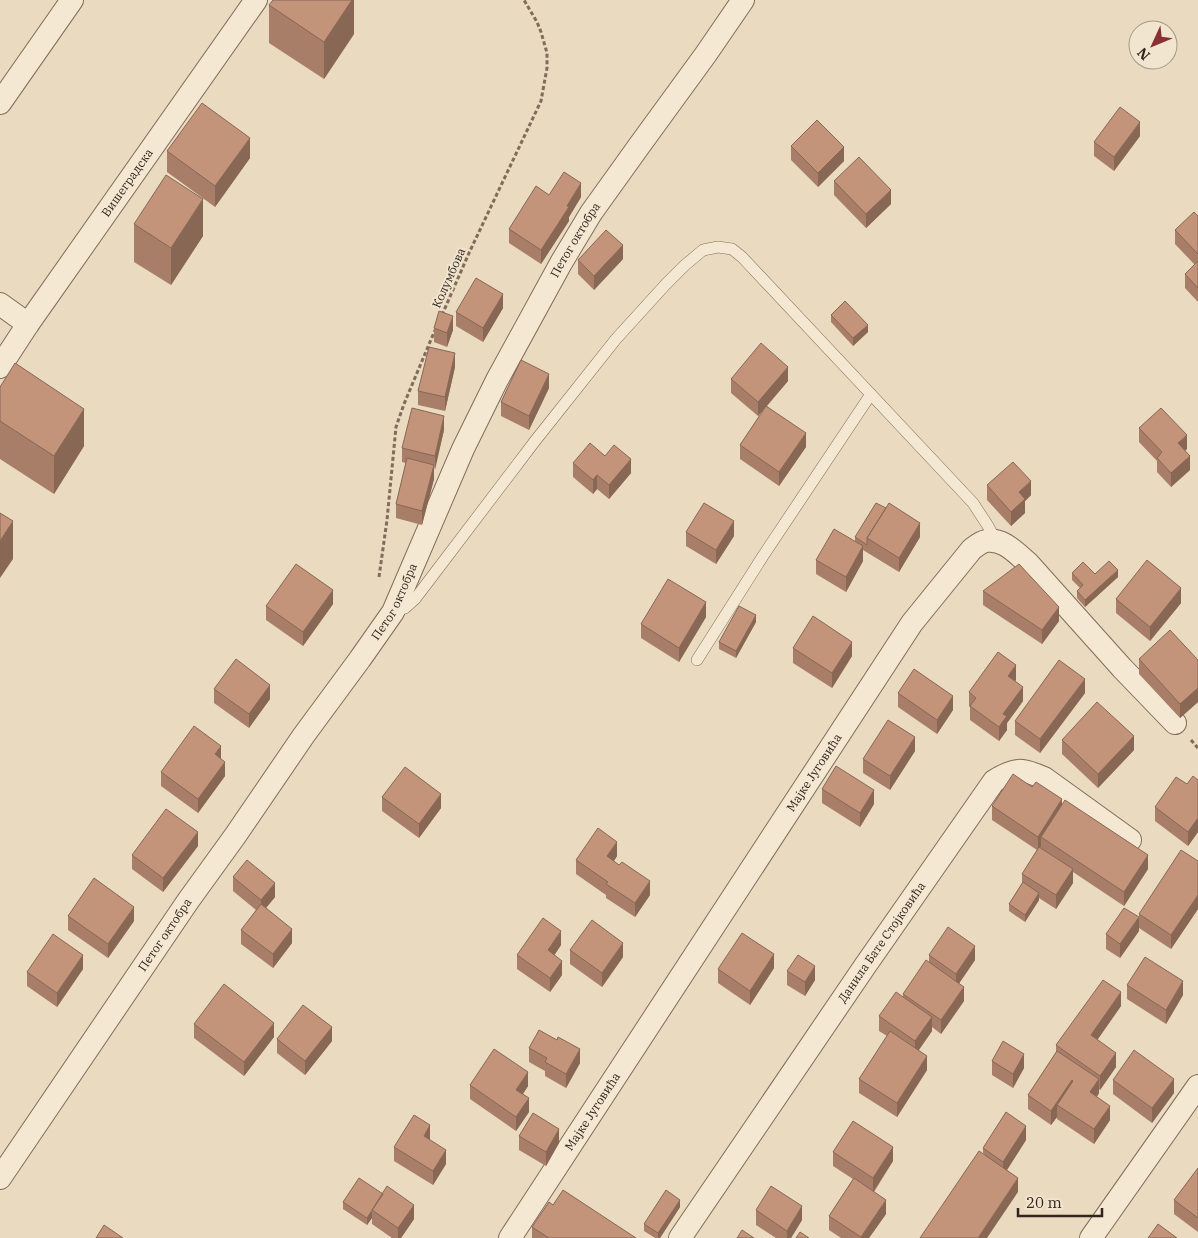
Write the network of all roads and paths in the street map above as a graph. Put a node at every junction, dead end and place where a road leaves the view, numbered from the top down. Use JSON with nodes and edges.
{"nodes":[{"id":1,"x":72,"y":0,"type":"edge"},
{"id":2,"x":256,"y":0,"type":"edge"},
{"id":3,"x":524,"y":0,"type":"edge"},
{"id":4,"x":743,"y":0,"type":"edge"},
{"id":5,"x":0,"y":103,"type":"edge"},
{"id":6,"x":0,"y":304,"type":"edge"},
{"id":7,"x":442,"y":315,"type":"edge"},
{"id":8,"x":28,"y":324,"type":"junction"},
{"id":9,"x":438,"y":324,"type":"edge"},
{"id":10,"x":0,"y":368,"type":"edge"},
{"id":11,"x":871,"y":394,"type":"junction"},
{"id":12,"x":996,"y":541,"type":"junction"},
{"id":13,"x":378,"y":578,"type":"dead end"},
{"id":14,"x":392,"y":612,"type":"junction"},
{"id":15,"x":697,"y":660,"type":"dead end"},
{"id":16,"x":1175,"y":723,"type":"dead end"},
{"id":17,"x":1130,"y":840,"type":"dead end"},
{"id":18,"x":1198,"y":1086,"type":"edge"},
{"id":19,"x":0,"y":1178,"type":"edge"},
{"id":20,"x":510,"y":1238,"type":"edge"},
{"id":21,"x":680,"y":1238,"type":"edge"},
{"id":22,"x":1092,"y":1238,"type":"edge"}],
"edges":[{"from":1,"to":5,"type":"street"},
{"from":2,"to":8,"type":"street","name":"Вишеградска"},
{"from":3,"to":7,"type":"path","name":"Колумбова"},
{"from":4,"to":14,"type":"street","name":"Петог октобра"},
{"from":6,"to":8,"type":"street"},
{"from":8,"to":10,"type":"street","name":"Вишеградска"},
{"from":9,"to":13,"type":"path","name":"Колумбова"},
{"from":11,"to":12,"type":"lane"},
{"from":11,"to":14,"type":"lane"},
{"from":11,"to":15,"type":"lane"},
{"from":12,"to":16,"type":"street"},
{"from":12,"to":20,"type":"street","name":"Мајке Југовића"},
{"from":14,"to":19,"type":"street","name":"Петог октобра"},
{"from":17,"to":21,"type":"street","name":"Данила Бате Стојковића"},
{"from":18,"to":22,"type":"street"}]}
